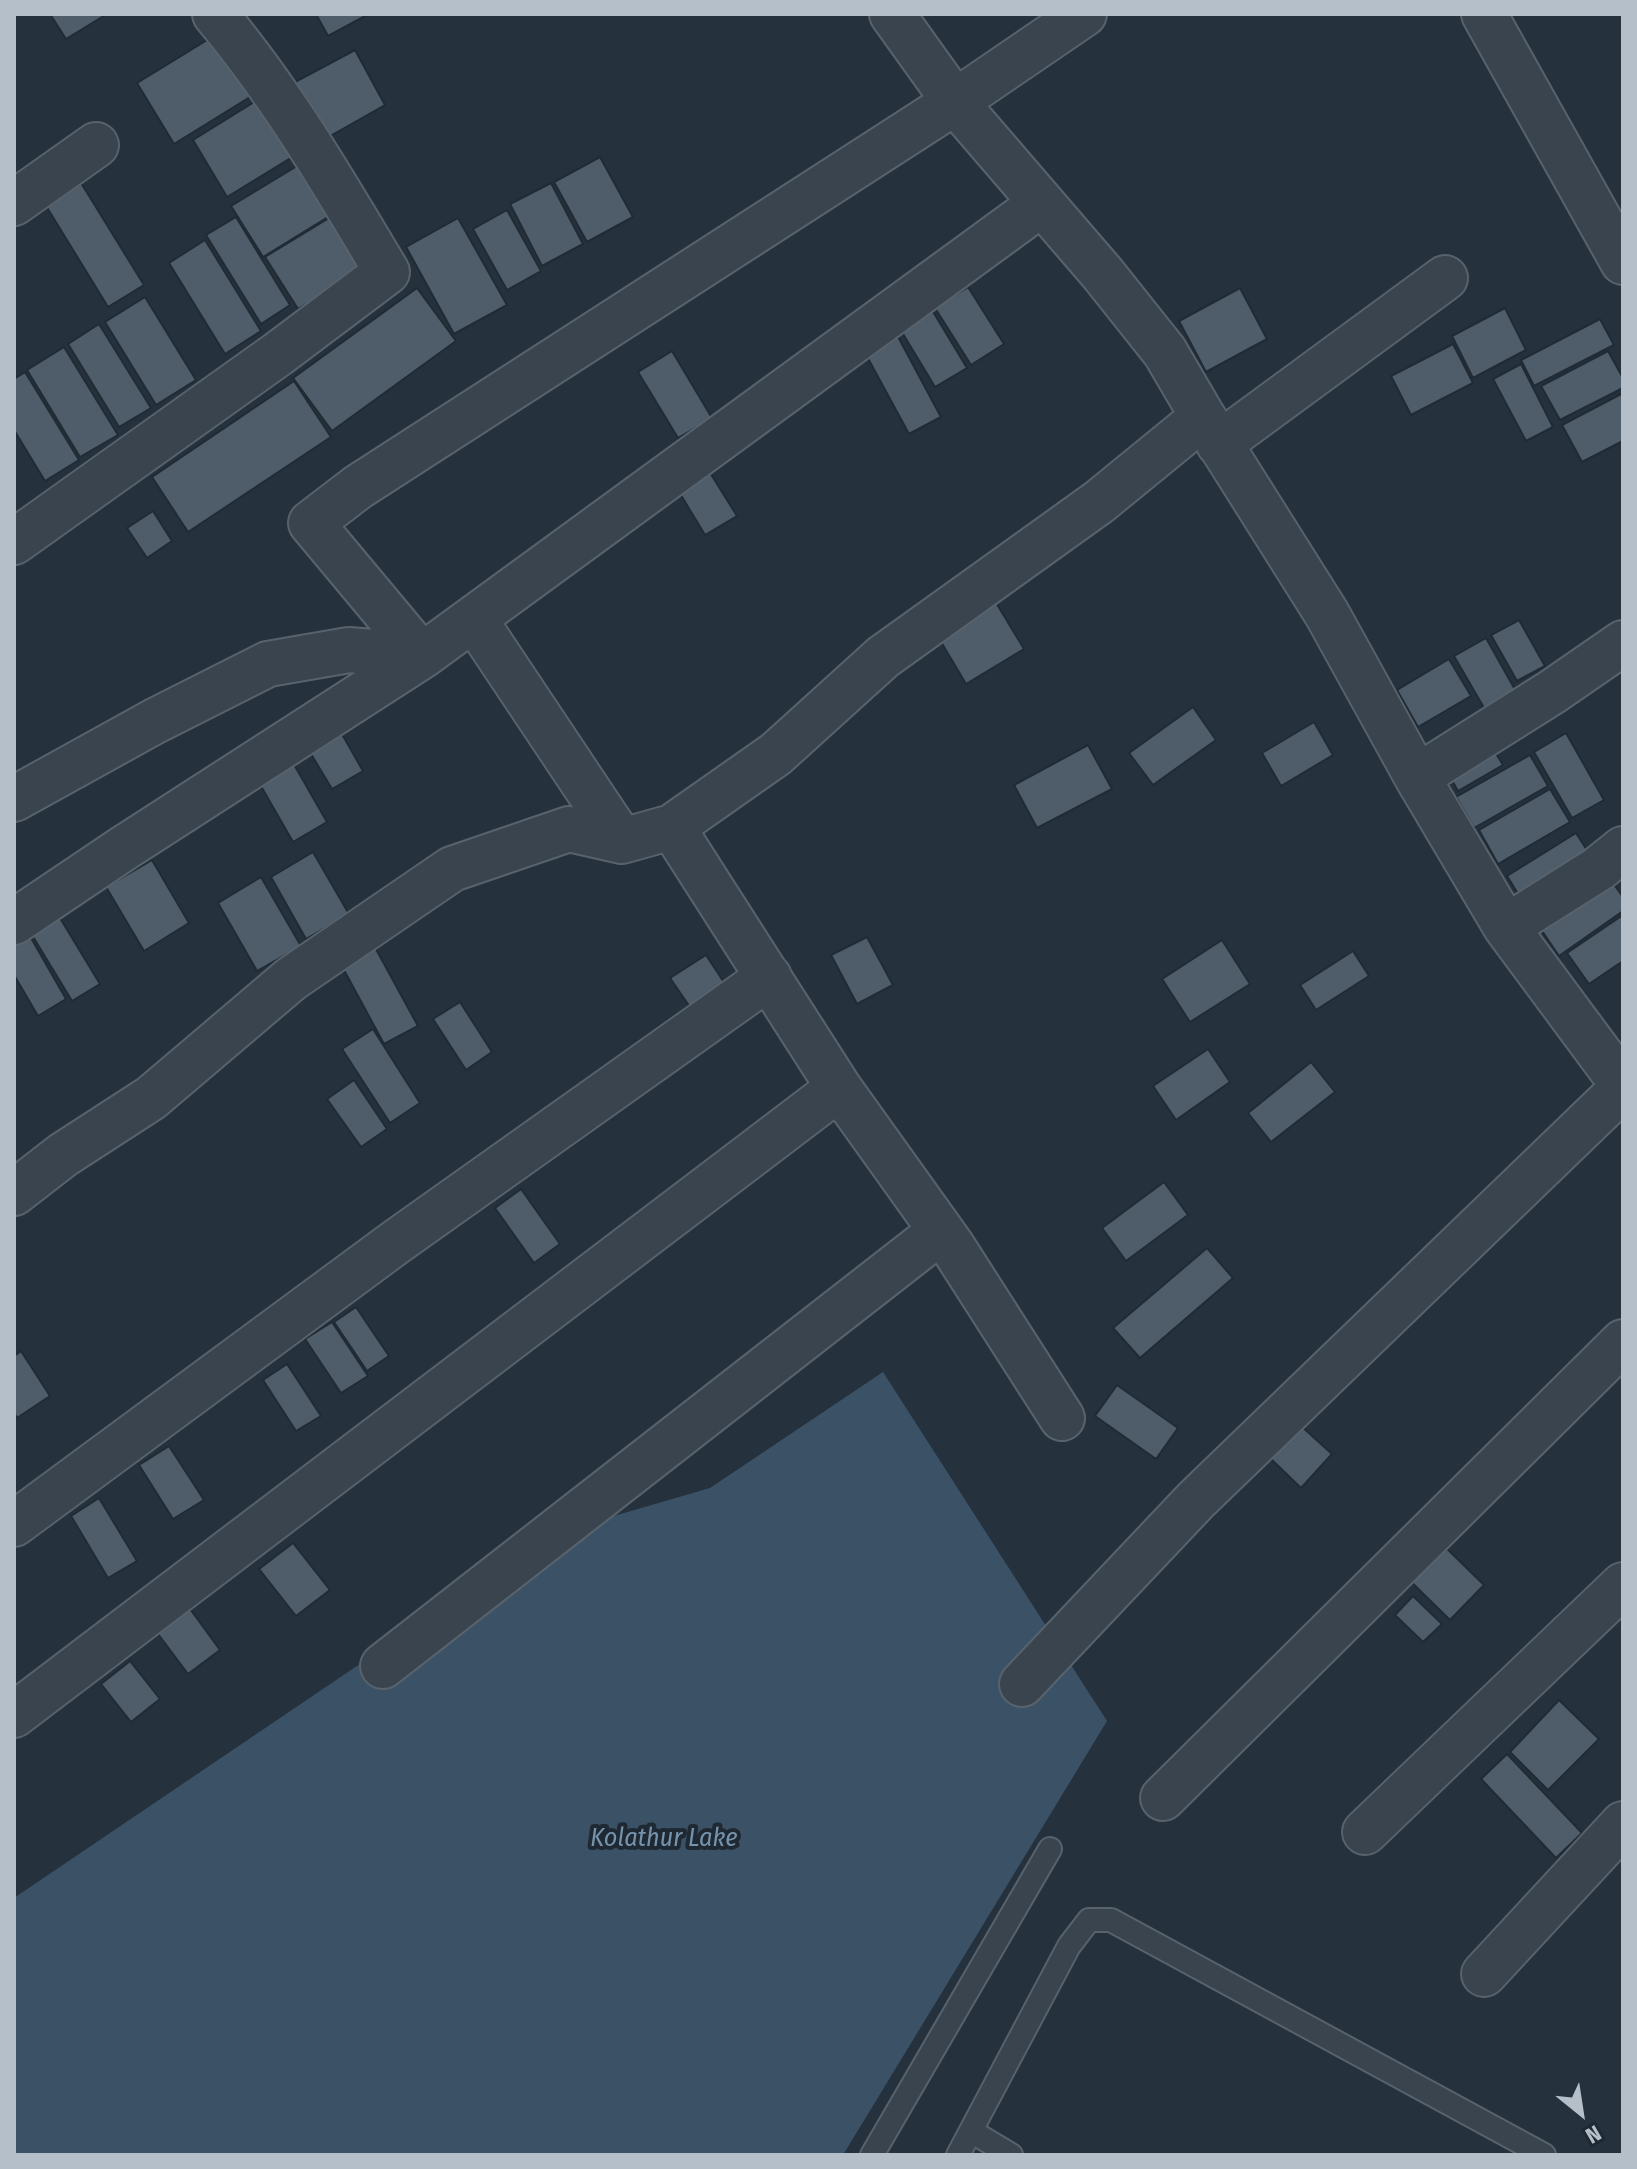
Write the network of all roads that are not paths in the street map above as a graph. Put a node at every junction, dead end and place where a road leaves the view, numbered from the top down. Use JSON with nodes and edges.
{"nodes":[{"id":1,"x":215,"y":14,"type":"edge"},
{"id":2,"x":892,"y":14,"type":"edge"},
{"id":3,"x":1084,"y":14,"type":"edge"},
{"id":4,"x":1484,"y":14,"type":"edge"},
{"id":5,"x":955,"y":102,"type":"junction"},
{"id":6,"x":96,"y":145,"type":"dead end"},
{"id":7,"x":14,"y":203,"type":"edge"},
{"id":8,"x":1041,"y":204,"type":"junction"},
{"id":9,"x":1623,"y":262,"type":"edge"},
{"id":10,"x":1445,"y":278,"type":"dead end"},
{"id":11,"x":1211,"y":431,"type":"junction"},
{"id":12,"x":14,"y":542,"type":"edge"},
{"id":13,"x":474,"y":619,"type":"junction"},
{"id":14,"x":1623,"y":643,"type":"edge"},
{"id":15,"x":422,"y":656,"type":"junction"},
{"id":16,"x":1417,"y":777,"type":"junction"},
{"id":17,"x":14,"y":799,"type":"edge"},
{"id":18,"x":672,"y":827,"type":"junction"},
{"id":19,"x":622,"y":841,"type":"junction"},
{"id":20,"x":1623,"y":849,"type":"edge"},
{"id":21,"x":14,"y":922,"type":"edge"},
{"id":22,"x":1506,"y":927,"type":"junction"},
{"id":23,"x":769,"y":977,"type":"junction"},
{"id":24,"x":1623,"y":1086,"type":"edge"},
{"id":25,"x":839,"y":1088,"type":"junction"},
{"id":26,"x":14,"y":1193,"type":"edge"},
{"id":27,"x":941,"y":1231,"type":"junction"},
{"id":28,"x":1623,"y":1342,"type":"edge"},
{"id":29,"x":1062,"y":1418,"type":"dead end"},
{"id":30,"x":14,"y":1524,"type":"edge"},
{"id":31,"x":1623,"y":1585,"type":"edge"},
{"id":32,"x":383,"y":1666,"type":"dead end"},
{"id":33,"x":1022,"y":1684,"type":"dead end"},
{"id":34,"x":14,"y":1715,"type":"edge"},
{"id":35,"x":1163,"y":1798,"type":"dead end"},
{"id":36,"x":1623,"y":1824,"type":"edge"},
{"id":37,"x":1365,"y":1832,"type":"dead end"},
{"id":38,"x":1050,"y":1849,"type":"dead end"},
{"id":39,"x":1484,"y":1974,"type":"dead end"},
{"id":40,"x":971,"y":2131,"type":"junction"},
{"id":41,"x":1520,"y":2150,"type":"edge"},
{"id":42,"x":872,"y":2155,"type":"edge"},
{"id":43,"x":958,"y":2155,"type":"edge"},
{"id":44,"x":1011,"y":2155,"type":"edge"},
{"id":45,"x":1544,"y":2155,"type":"edge"}],
"edges":[{"from":1,"to":12,"type":"street"},
{"from":2,"to":5,"type":"street"},
{"from":3,"to":5,"type":"street"},
{"from":4,"to":9,"type":"street"},
{"from":5,"to":8,"type":"street"},
{"from":5,"to":15,"type":"street"},
{"from":6,"to":7,"type":"street"},
{"from":8,"to":11,"type":"street"},
{"from":8,"to":13,"type":"street"},
{"from":10,"to":11,"type":"street"},
{"from":11,"to":16,"type":"street"},
{"from":11,"to":18,"type":"street"},
{"from":13,"to":15,"type":"street"},
{"from":13,"to":19,"type":"street"},
{"from":14,"to":16,"type":"street"},
{"from":15,"to":17,"type":"street"},
{"from":15,"to":21,"type":"street"},
{"from":16,"to":22,"type":"street"},
{"from":18,"to":19,"type":"street"},
{"from":18,"to":23,"type":"street"},
{"from":19,"to":26,"type":"street"},
{"from":20,"to":22,"type":"street"},
{"from":22,"to":24,"type":"street"},
{"from":23,"to":25,"type":"street"},
{"from":23,"to":30,"type":"street"},
{"from":24,"to":33,"type":"street"},
{"from":25,"to":27,"type":"street"},
{"from":25,"to":34,"type":"street"},
{"from":27,"to":29,"type":"street"},
{"from":27,"to":32,"type":"street"},
{"from":28,"to":35,"type":"street"},
{"from":31,"to":37,"type":"street"},
{"from":36,"to":39,"type":"street"},
{"from":38,"to":42,"type":"lane"},
{"from":40,"to":41,"type":"lane"},
{"from":40,"to":43,"type":"lane"},
{"from":40,"to":44,"type":"lane"},
{"from":41,"to":45,"type":"lane"}]}
